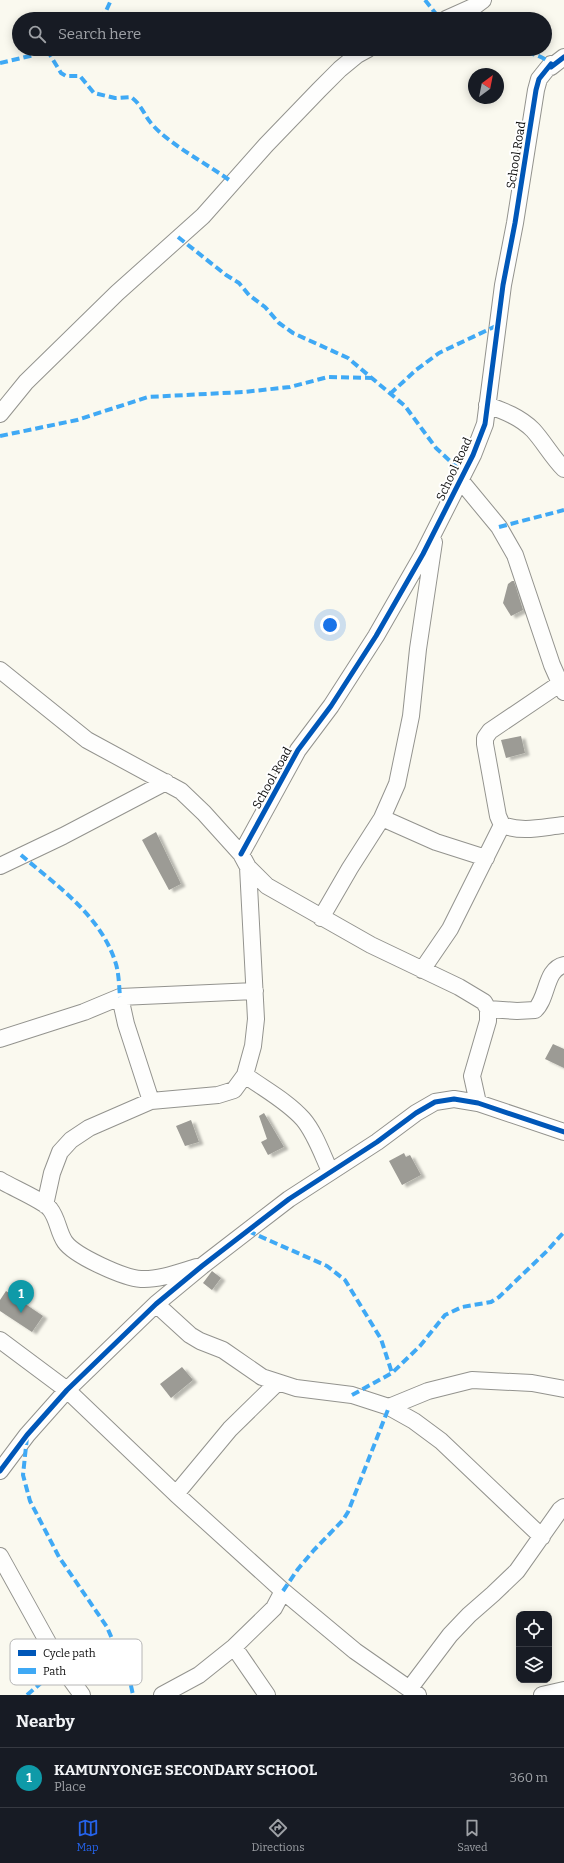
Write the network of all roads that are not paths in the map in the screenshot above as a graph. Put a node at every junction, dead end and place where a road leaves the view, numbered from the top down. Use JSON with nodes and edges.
{"nodes":[{"id":1,"x":483,"y":0,"type":"edge"},
{"id":2,"x":462,"y":12,"type":"edge"},
{"id":3,"x":356,"y":56,"type":"edge"},
{"id":4,"x":564,"y":57,"type":"edge"},
{"id":5,"x":488,"y":405,"type":"junction"},
{"id":6,"x":0,"y":414,"type":"edge"},
{"id":7,"x":564,"y":469,"type":"edge"},
{"id":8,"x":461,"y":481,"type":"junction"},
{"id":9,"x":436,"y":527,"type":"junction"},
{"id":10,"x":558,"y":663,"type":"edge"},
{"id":11,"x":0,"y":670,"type":"edge"},
{"id":12,"x":562,"y":688,"type":"edge"},
{"id":13,"x":166,"y":782,"type":"junction"},
{"id":14,"x":382,"y":818,"type":"junction"},
{"id":15,"x":564,"y":824,"type":"edge"},
{"id":16,"x":502,"y":825,"type":"junction"},
{"id":17,"x":486,"y":858,"type":"junction"},
{"id":18,"x":244,"y":860,"type":"junction"},
{"id":19,"x":0,"y":866,"type":"edge"},
{"id":20,"x":322,"y":918,"type":"junction"},
{"id":21,"x":564,"y":965,"type":"edge"},
{"id":22,"x":422,"y":970,"type":"junction"},
{"id":23,"x":256,"y":991,"type":"junction"},
{"id":24,"x":120,"y":997,"type":"junction"},
{"id":25,"x":488,"y":1009,"type":"junction"},
{"id":26,"x":0,"y":1039,"type":"edge"},
{"id":27,"x":245,"y":1075,"type":"junction"},
{"id":28,"x":151,"y":1101,"type":"junction"},
{"id":29,"x":478,"y":1103,"type":"junction"},
{"id":30,"x":563,"y":1135,"type":"edge"},
{"id":31,"x":330,"y":1171,"type":"junction"},
{"id":32,"x":0,"y":1180,"type":"edge"},
{"id":33,"x":45,"y":1205,"type":"junction"},
{"id":34,"x":202,"y":1266,"type":"junction"},
{"id":35,"x":156,"y":1304,"type":"junction"},
{"id":36,"x":0,"y":1340,"type":"edge"},
{"id":37,"x":277,"y":1383,"type":"junction"},
{"id":38,"x":564,"y":1389,"type":"edge"},
{"id":39,"x":67,"y":1390,"type":"junction"},
{"id":40,"x":389,"y":1406,"type":"junction"},
{"id":41,"x":0,"y":1471,"type":"edge"},
{"id":42,"x":176,"y":1494,"type":"junction"},
{"id":43,"x":564,"y":1507,"type":"edge"},
{"id":44,"x":542,"y":1537,"type":"junction"},
{"id":45,"x":0,"y":1556,"type":"edge"},
{"id":46,"x":283,"y":1591,"type":"junction"},
{"id":47,"x":298,"y":1603,"type":"junction"},
{"id":48,"x":274,"y":1608,"type":"junction"},
{"id":49,"x":46,"y":1639,"type":"edge"},
{"id":50,"x":234,"y":1647,"type":"junction"},
{"id":51,"x":75,"y":1685,"type":"edge"},
{"id":52,"x":564,"y":1690,"type":"edge"},
{"id":53,"x":414,"y":1692,"type":"edge"},
{"id":54,"x":82,"y":1695,"type":"edge"},
{"id":55,"x":162,"y":1695,"type":"edge"},
{"id":56,"x":267,"y":1695,"type":"edge"},
{"id":57,"x":542,"y":1695,"type":"edge"}],
"edges":[{"from":1,"to":2,"type":"street"},
{"from":3,"to":6,"type":"street"},
{"from":4,"to":5,"type":"street","name":"School Road"},
{"from":5,"to":7,"type":"street"},
{"from":5,"to":8,"type":"street","name":"School Road"},
{"from":8,"to":9,"type":"street","name":"School Road"},
{"from":8,"to":10,"type":"street"},
{"from":9,"to":14,"type":"street"},
{"from":9,"to":18,"type":"street","name":"School Road"},
{"from":10,"to":12,"type":"street"},
{"from":11,"to":13,"type":"street"},
{"from":12,"to":16,"type":"street"},
{"from":13,"to":18,"type":"street"},
{"from":13,"to":19,"type":"street"},
{"from":14,"to":17,"type":"street"},
{"from":14,"to":20,"type":"street"},
{"from":15,"to":16,"type":"street"},
{"from":16,"to":17,"type":"street"},
{"from":17,"to":22,"type":"street"},
{"from":18,"to":20,"type":"street"},
{"from":18,"to":23,"type":"street"},
{"from":20,"to":22,"type":"street"},
{"from":21,"to":25,"type":"street"},
{"from":22,"to":25,"type":"street"},
{"from":23,"to":24,"type":"street"},
{"from":23,"to":27,"type":"street"},
{"from":24,"to":26,"type":"street"},
{"from":24,"to":28,"type":"street"},
{"from":25,"to":29,"type":"street"},
{"from":27,"to":28,"type":"street"},
{"from":27,"to":31,"type":"street"},
{"from":28,"to":33,"type":"street"},
{"from":29,"to":30,"type":"street"},
{"from":29,"to":31,"type":"street"},
{"from":31,"to":34,"type":"street"},
{"from":32,"to":33,"type":"street"},
{"from":33,"to":34,"type":"street"},
{"from":34,"to":35,"type":"street"},
{"from":35,"to":37,"type":"street"},
{"from":35,"to":39,"type":"street"},
{"from":36,"to":39,"type":"street"},
{"from":37,"to":40,"type":"street"},
{"from":37,"to":42,"type":"street"},
{"from":38,"to":40,"type":"street"},
{"from":39,"to":41,"type":"street"},
{"from":39,"to":42,"type":"street"},
{"from":40,"to":44,"type":"street"},
{"from":42,"to":46,"type":"street"},
{"from":43,"to":44,"type":"street"},
{"from":44,"to":53,"type":"street"},
{"from":45,"to":49,"type":"street"},
{"from":46,"to":47,"type":"street"},
{"from":46,"to":48,"type":"street"},
{"from":47,"to":48,"type":"street"},
{"from":47,"to":53,"type":"street"},
{"from":48,"to":50,"type":"street"},
{"from":50,"to":55,"type":"street"},
{"from":50,"to":56,"type":"street"},
{"from":51,"to":54,"type":"street"},
{"from":52,"to":57,"type":"street"}]}
